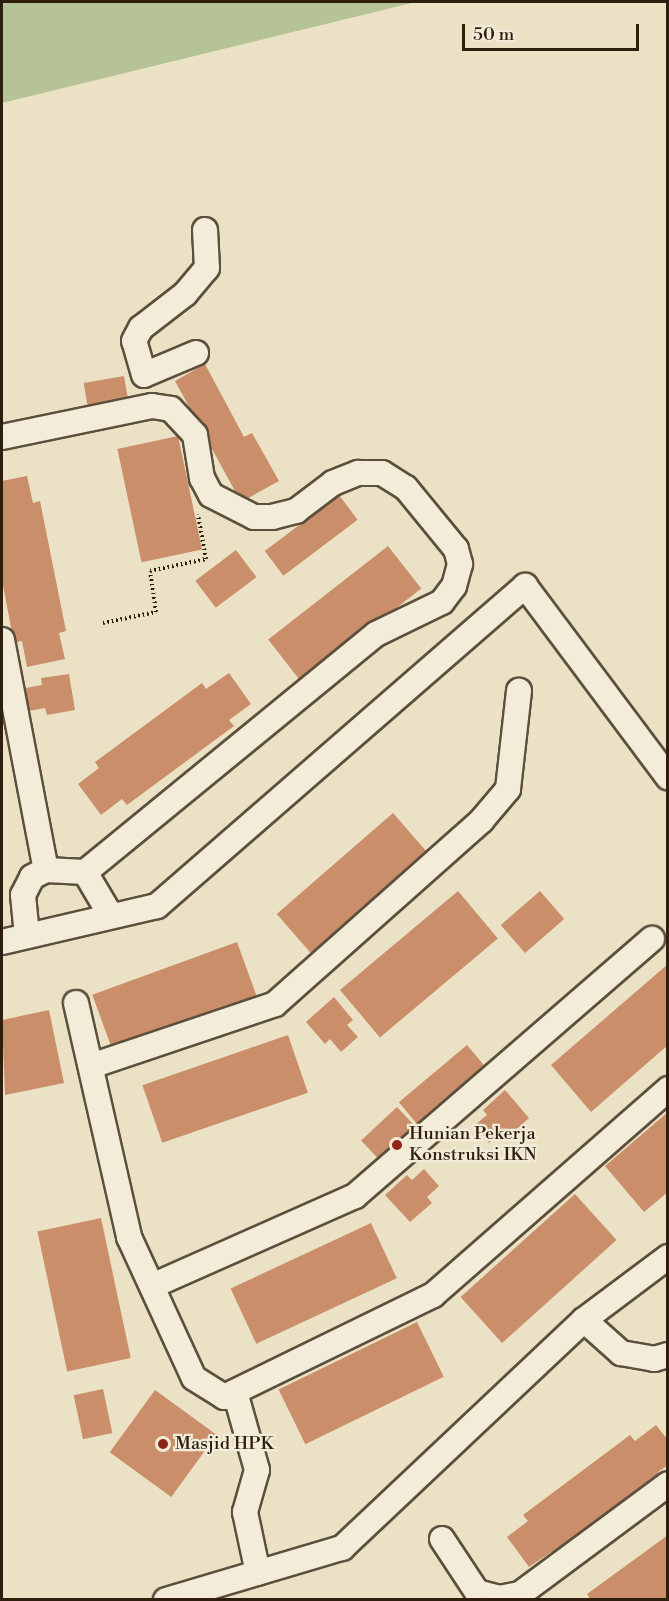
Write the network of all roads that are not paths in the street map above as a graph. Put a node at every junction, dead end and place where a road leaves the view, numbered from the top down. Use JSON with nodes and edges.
{"nodes":[{"id":1,"x":205,"y":230,"type":"dead end"},
{"id":2,"x":196,"y":354,"type":"dead end"},
{"id":3,"x":2,"y":437,"type":"edge"},
{"id":4,"x":2,"y":640,"type":"edge"},
{"id":5,"x":519,"y":691,"type":"dead end"},
{"id":6,"x":668,"y":777,"type":"edge"},
{"id":7,"x":46,"y":870,"type":"junction"},
{"id":8,"x":85,"y":872,"type":"junction"},
{"id":9,"x":111,"y":916,"type":"junction"},
{"id":10,"x":27,"y":936,"type":"junction"},
{"id":11,"x":652,"y":939,"type":"dead end"},
{"id":12,"x":2,"y":942,"type":"edge"},
{"id":13,"x":76,"y":1002,"type":"dead end"},
{"id":14,"x":91,"y":1066,"type":"junction"},
{"id":15,"x":668,"y":1089,"type":"edge"},
{"id":16,"x":668,"y":1257,"type":"edge"},
{"id":17,"x":152,"y":1286,"type":"junction"},
{"id":18,"x":584,"y":1320,"type":"junction"},
{"id":19,"x":668,"y":1355,"type":"edge"},
{"id":20,"x":235,"y":1392,"type":"junction"},
{"id":21,"x":668,"y":1484,"type":"edge"},
{"id":22,"x":442,"y":1539,"type":"dead end"},
{"id":23,"x":258,"y":1573,"type":"junction"},
{"id":24,"x":166,"y":1599,"type":"edge"}],
"edges":[{"from":1,"to":2,"type":"street"},
{"from":3,"to":8,"type":"street"},
{"from":4,"to":7,"type":"street"},
{"from":5,"to":14,"type":"street"},
{"from":6,"to":9,"type":"street"},
{"from":7,"to":8,"type":"street"},
{"from":7,"to":10,"type":"street"},
{"from":8,"to":9,"type":"street"},
{"from":9,"to":10,"type":"street"},
{"from":10,"to":12,"type":"street"},
{"from":11,"to":17,"type":"street"},
{"from":13,"to":14,"type":"street"},
{"from":14,"to":17,"type":"street"},
{"from":15,"to":20,"type":"street"},
{"from":16,"to":18,"type":"street"},
{"from":17,"to":20,"type":"street"},
{"from":18,"to":19,"type":"street"},
{"from":18,"to":23,"type":"street"},
{"from":20,"to":23,"type":"street"},
{"from":21,"to":22,"type":"street"},
{"from":23,"to":24,"type":"street"}]}
